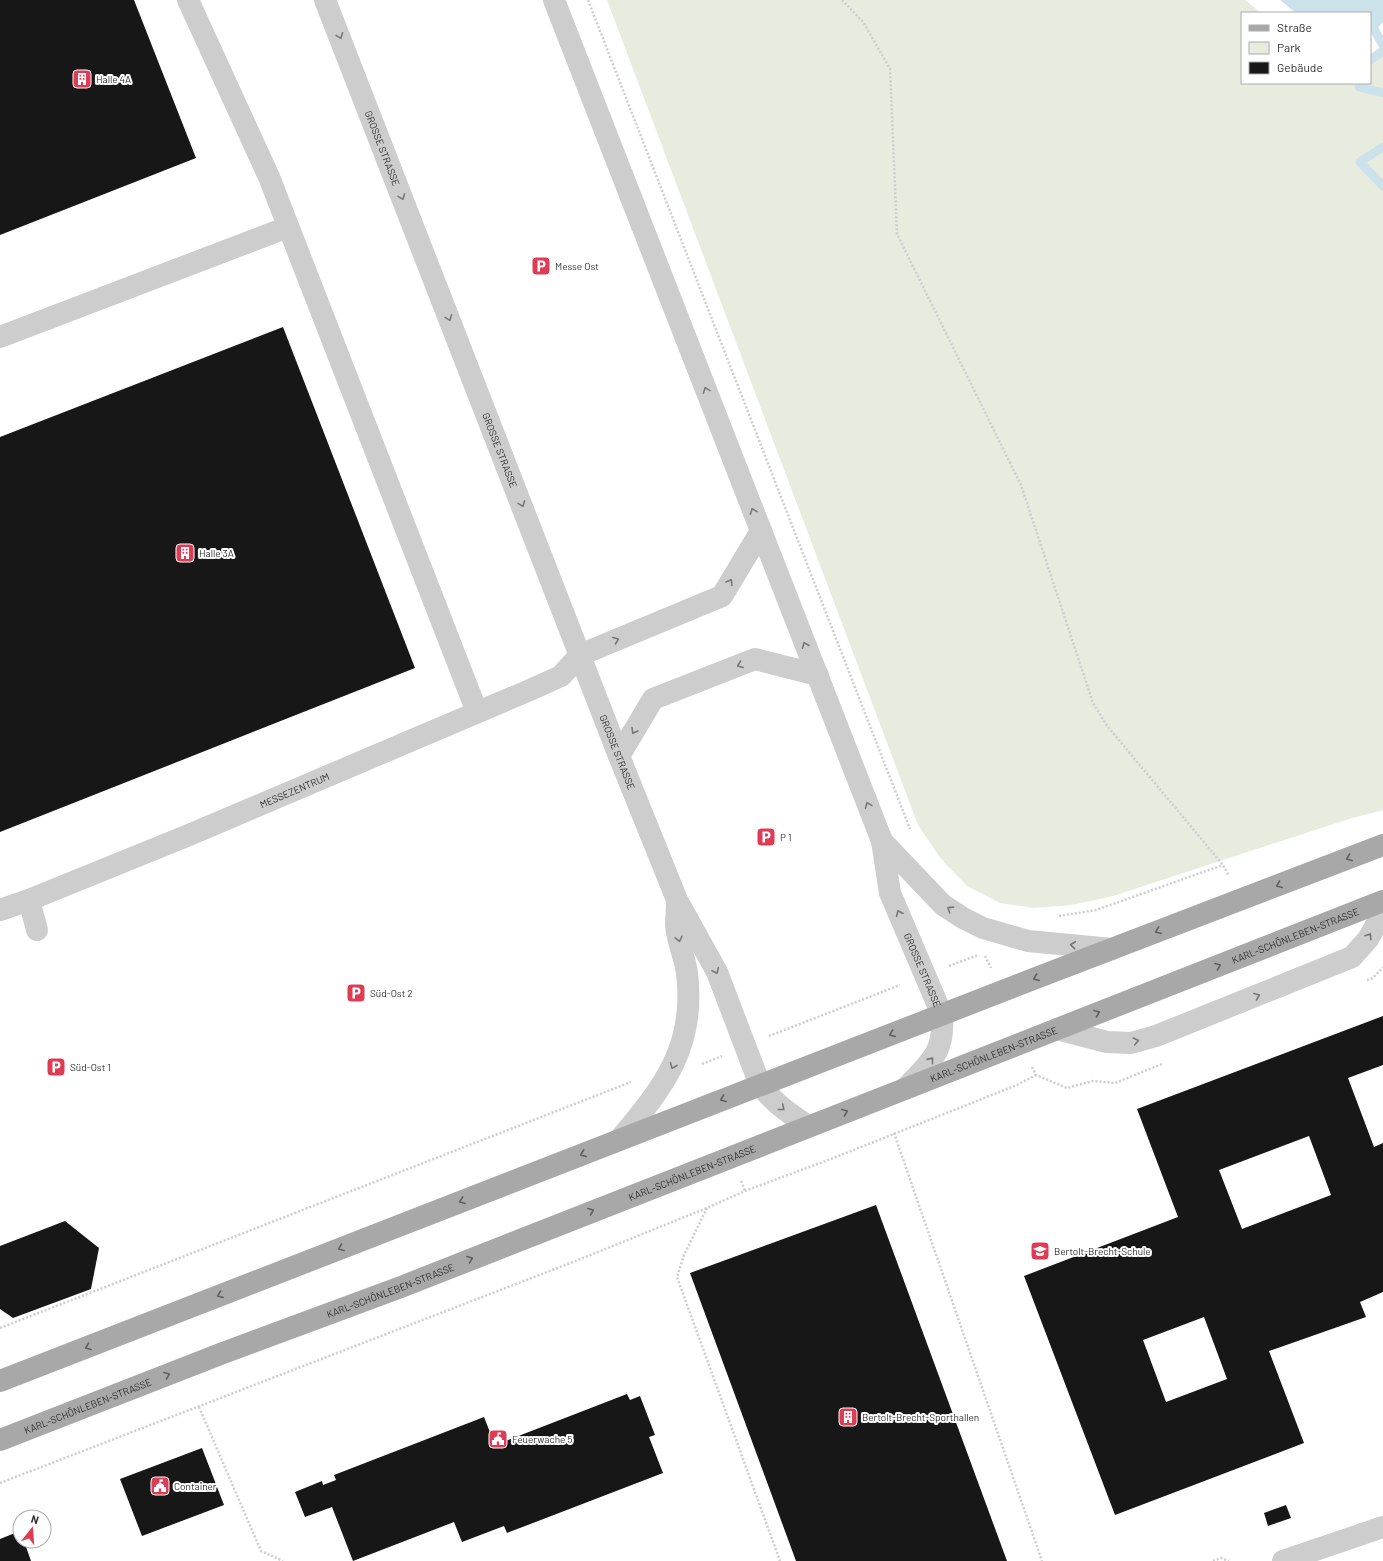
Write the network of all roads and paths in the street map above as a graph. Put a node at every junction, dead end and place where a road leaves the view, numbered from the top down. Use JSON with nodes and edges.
{"nodes":[{"id":1,"x":188,"y":0,"type":"edge"},
{"id":2,"x":326,"y":0,"type":"edge"},
{"id":3,"x":554,"y":0,"type":"edge"},
{"id":4,"x":588,"y":0,"type":"edge"},
{"id":5,"x":842,"y":0,"type":"edge"},
{"id":6,"x":288,"y":227,"type":"junction"},
{"id":7,"x":0,"y":337,"type":"edge"},
{"id":8,"x":760,"y":531,"type":"junction"},
{"id":9,"x":580,"y":655,"type":"junction"},
{"id":10,"x":818,"y":675,"type":"junction"},
{"id":11,"x":477,"y":712,"type":"junction"},
{"id":12,"x":619,"y":756,"type":"junction"},
{"id":13,"x":911,"y":833,"type":"dead end"},
{"id":14,"x":882,"y":842,"type":"junction"},
{"id":15,"x":1383,"y":845,"type":"edge"},
{"id":16,"x":1223,"y":865,"type":"junction"},
{"id":17,"x":1242,"y":899,"type":"junction"},
{"id":18,"x":29,"y":900,"type":"junction"},
{"id":19,"x":677,"y":900,"type":"junction"},
{"id":20,"x":1383,"y":901,"type":"edge"},
{"id":21,"x":0,"y":910,"type":"edge"},
{"id":22,"x":1383,"y":913,"type":"edge"},
{"id":23,"x":1057,"y":916,"type":"dead end"},
{"id":24,"x":37,"y":930,"type":"dead end"},
{"id":25,"x":1112,"y":949,"type":"junction"},
{"id":26,"x":984,"y":953,"type":"dead end"},
{"id":27,"x":925,"y":975,"type":"junction"},
{"id":28,"x":942,"y":1015,"type":"junction"},
{"id":29,"x":1056,"y":1029,"type":"junction"},
{"id":30,"x":744,"y":1045,"type":"junction"},
{"id":31,"x":696,"y":1067,"type":"dead end"},
{"id":32,"x":1036,"y":1075,"type":"dead end"},
{"id":33,"x":632,"y":1082,"type":"dead end"},
{"id":34,"x":760,"y":1085,"type":"junction"},
{"id":35,"x":905,"y":1089,"type":"junction"},
{"id":36,"x":808,"y":1126,"type":"junction"},
{"id":37,"x":894,"y":1133,"type":"junction"},
{"id":38,"x":619,"y":1140,"type":"junction"},
{"id":39,"x":707,"y":1208,"type":"junction"},
{"id":40,"x":0,"y":1328,"type":"edge"},
{"id":41,"x":0,"y":1381,"type":"edge"},
{"id":42,"x":199,"y":1407,"type":"junction"},
{"id":43,"x":0,"y":1440,"type":"edge"},
{"id":44,"x":0,"y":1483,"type":"edge"},
{"id":45,"x":1383,"y":1527,"type":"edge"},
{"id":46,"x":283,"y":1561,"type":"edge"},
{"id":47,"x":780,"y":1561,"type":"edge"},
{"id":48,"x":1042,"y":1561,"type":"edge"},
{"id":49,"x":1213,"y":1561,"type":"edge"},
{"id":50,"x":1229,"y":1561,"type":"edge"},
{"id":51,"x":1284,"y":1561,"type":"edge"}],
"edges":[{"from":1,"to":6,"type":"street"},
{"from":2,"to":9,"type":"street","name":"GROSSE STRASSE","one_way":true},
{"from":8,"to":3,"type":"street","name":"GROSSE STRASSE","one_way":true},
{"from":4,"to":13,"type":"path"},
{"from":5,"to":16,"type":"path"},
{"from":6,"to":7,"type":"street"},
{"from":6,"to":11,"type":"street"},
{"from":9,"to":8,"type":"street","one_way":true},
{"from":10,"to":8,"type":"street","name":"GROSSE STRASSE","one_way":true},
{"from":9,"to":11,"type":"street","name":"MESSEZENTRUM"},
{"from":9,"to":12,"type":"street","name":"GROSSE STRASSE"},
{"from":10,"to":12,"type":"street","one_way":true},
{"from":14,"to":10,"type":"street","name":"GROSSE STRASSE","one_way":true},
{"from":11,"to":18,"type":"street","name":"MESSEZENTRUM"},
{"from":12,"to":19,"type":"street","name":"GROSSE STRASSE"},
{"from":25,"to":14,"type":"street","name":"GROSSE STRASSE","one_way":true},
{"from":27,"to":14,"type":"street","name":"GROSSE STRASSE","one_way":true},
{"from":15,"to":17,"type":"main road","one_way":true},
{"from":16,"to":17,"type":"path"},
{"from":16,"to":23,"type":"path"},
{"from":17,"to":25,"type":"main road","one_way":true},
{"from":18,"to":21,"type":"street","name":"MESSEZENTRUM"},
{"from":18,"to":24,"type":"street"},
{"from":19,"to":30,"type":"street","name":"GROSSE STRASSE","one_way":true},
{"from":19,"to":38,"type":"street","name":"GROSSE STRASSE","one_way":true},
{"from":29,"to":20,"type":"main road","name":"KARL-SCHÖNLEBEN-STRASSE","one_way":true},
{"from":29,"to":22,"type":"street","one_way":true},
{"from":25,"to":28,"type":"main road","one_way":true},
{"from":26,"to":27,"type":"path"},
{"from":27,"to":28,"type":"street","name":"GROSSE STRASSE"},
{"from":27,"to":30,"type":"path"},
{"from":28,"to":34,"type":"main road","one_way":true},
{"from":35,"to":28,"type":"street","name":"GROSSE STRASSE","one_way":true},
{"from":29,"to":35,"type":"main road","name":"KARL-SCHÖNLEBEN-STRASSE"},
{"from":30,"to":31,"type":"path"},
{"from":30,"to":34,"type":"street","name":"GROSSE STRASSE"},
{"from":32,"to":37,"type":"path"},
{"from":33,"to":40,"type":"path"},
{"from":34,"to":36,"type":"street","name":"GROSSE STRASSE","one_way":true},
{"from":34,"to":38,"type":"main road","one_way":true},
{"from":36,"to":35,"type":"main road","name":"KARL-SCHÖNLEBEN-STRASSE","one_way":true},
{"from":43,"to":36,"type":"main road","name":"KARL-SCHÖNLEBEN-STRASSE","one_way":true},
{"from":37,"to":39,"type":"path"},
{"from":37,"to":48,"type":"path"},
{"from":38,"to":41,"type":"main road","one_way":true},
{"from":39,"to":42,"type":"path"},
{"from":39,"to":47,"type":"path"},
{"from":42,"to":44,"type":"path"},
{"from":42,"to":46,"type":"path"},
{"from":45,"to":51,"type":"street"},
{"from":49,"to":50,"type":"path"}]}
